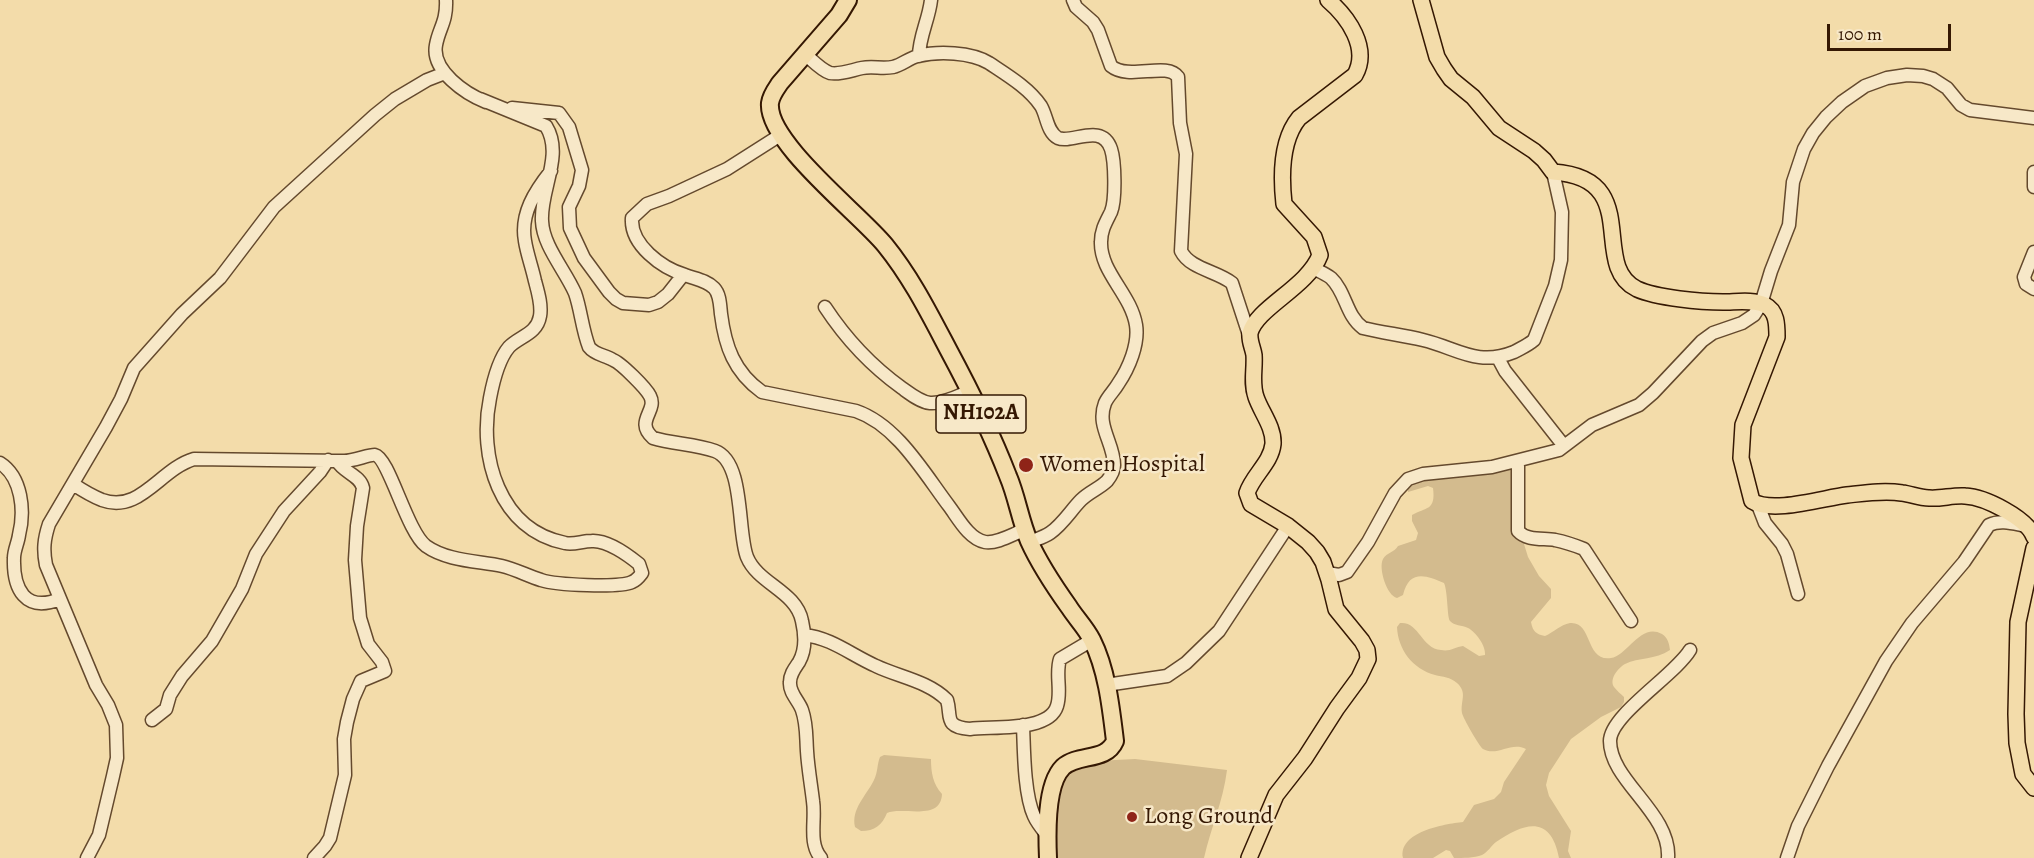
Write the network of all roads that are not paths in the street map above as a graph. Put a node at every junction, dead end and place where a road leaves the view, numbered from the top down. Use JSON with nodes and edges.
{"nodes":[{"id":1,"x":446,"y":0,"type":"edge"},
{"id":2,"x":848,"y":0,"type":"edge"},
{"id":3,"x":931,"y":0,"type":"edge"},
{"id":4,"x":1073,"y":0,"type":"edge"},
{"id":5,"x":1328,"y":0,"type":"edge"},
{"id":6,"x":1421,"y":0,"type":"edge"},
{"id":7,"x":805,"y":54,"type":"junction"},
{"id":8,"x":919,"y":56,"type":"junction"},
{"id":9,"x":445,"y":74,"type":"junction"},
{"id":10,"x":480,"y":99,"type":"junction"},
{"id":11,"x":2034,"y":117,"type":"edge"},
{"id":12,"x":782,"y":134,"type":"junction"},
{"id":13,"x":551,"y":171,"type":"junction"},
{"id":14,"x":1553,"y":172,"type":"junction"},
{"id":15,"x":2034,"y":172,"type":"edge"},
{"id":16,"x":2034,"y":187,"type":"edge"},
{"id":17,"x":2034,"y":252,"type":"edge"},
{"id":18,"x":1313,"y":268,"type":"junction"},
{"id":19,"x":683,"y":275,"type":"junction"},
{"id":20,"x":2034,"y":289,"type":"edge"},
{"id":21,"x":1761,"y":304,"type":"junction"},
{"id":22,"x":825,"y":307,"type":"dead end"},
{"id":23,"x":1250,"y":338,"type":"junction"},
{"id":24,"x":1498,"y":358,"type":"junction"},
{"id":25,"x":970,"y":391,"type":"junction"},
{"id":26,"x":1564,"y":446,"type":"junction"},
{"id":27,"x":332,"y":461,"type":"junction"},
{"id":28,"x":1518,"y":461,"type":"junction"},
{"id":29,"x":0,"y":463,"type":"edge"},
{"id":30,"x":73,"y":484,"type":"junction"},
{"id":31,"x":1758,"y":505,"type":"junction"},
{"id":32,"x":1288,"y":526,"type":"junction"},
{"id":33,"x":2031,"y":532,"type":"edge"},
{"id":34,"x":1027,"y":536,"type":"junction"},
{"id":35,"x":2034,"y":548,"type":"edge"},
{"id":36,"x":1327,"y":573,"type":"junction"},
{"id":37,"x":1798,"y":594,"type":"dead end"},
{"id":38,"x":60,"y":599,"type":"junction"},
{"id":39,"x":1631,"y":621,"type":"dead end"},
{"id":40,"x":804,"y":635,"type":"junction"},
{"id":41,"x":1092,"y":640,"type":"junction"},
{"id":42,"x":1690,"y":650,"type":"dead end"},
{"id":43,"x":1106,"y":685,"type":"junction"},
{"id":44,"x":152,"y":720,"type":"dead end"},
{"id":45,"x":1023,"y":726,"type":"junction"},
{"id":46,"x":2034,"y":788,"type":"edge"},
{"id":47,"x":1047,"y":835,"type":"junction"},
{"id":48,"x":87,"y":858,"type":"edge"},
{"id":49,"x":314,"y":858,"type":"edge"},
{"id":50,"x":821,"y":858,"type":"edge"},
{"id":51,"x":1048,"y":858,"type":"edge"},
{"id":52,"x":1249,"y":858,"type":"edge"},
{"id":53,"x":1668,"y":858,"type":"edge"},
{"id":54,"x":1787,"y":858,"type":"edge"}],
"edges":[{"from":1,"to":9,"type":"street"},
{"from":2,"to":7,"type":"highway","number":"NH102A"},
{"from":3,"to":8,"type":"street"},
{"from":4,"to":23,"type":"street"},
{"from":5,"to":18,"type":"main road"},
{"from":6,"to":14,"type":"main road"},
{"from":7,"to":8,"type":"street"},
{"from":7,"to":12,"type":"highway","number":"NH102A"},
{"from":8,"to":34,"type":"street"},
{"from":9,"to":10,"type":"street"},
{"from":9,"to":30,"type":"street"},
{"from":10,"to":13,"type":"street"},
{"from":10,"to":19,"type":"street"},
{"from":11,"to":21,"type":"street"},
{"from":12,"to":19,"type":"street"},
{"from":12,"to":25,"type":"highway","number":"NH102A"},
{"from":13,"to":27,"type":"street"},
{"from":13,"to":40,"type":"street"},
{"from":14,"to":21,"type":"main road"},
{"from":14,"to":24,"type":"street"},
{"from":15,"to":16,"type":"street"},
{"from":17,"to":20,"type":"street"},
{"from":18,"to":23,"type":"main road"},
{"from":18,"to":24,"type":"street"},
{"from":19,"to":34,"type":"street"},
{"from":21,"to":26,"type":"street"},
{"from":21,"to":31,"type":"main road"},
{"from":22,"to":25,"type":"street"},
{"from":23,"to":32,"type":"main road"},
{"from":24,"to":26,"type":"street"},
{"from":25,"to":34,"type":"highway","number":"NH102A"},
{"from":26,"to":28,"type":"street"},
{"from":27,"to":30,"type":"street"},
{"from":27,"to":44,"type":"street"},
{"from":27,"to":49,"type":"street"},
{"from":28,"to":36,"type":"street"},
{"from":28,"to":39,"type":"street"},
{"from":29,"to":38,"type":"street"},
{"from":30,"to":38,"type":"street"},
{"from":31,"to":33,"type":"main road"},
{"from":31,"to":37,"type":"street"},
{"from":32,"to":36,"type":"main road"},
{"from":32,"to":43,"type":"street"},
{"from":33,"to":54,"type":"street"},
{"from":34,"to":41,"type":"highway","number":"NH102A"},
{"from":35,"to":46,"type":"main road"},
{"from":36,"to":52,"type":"main road"},
{"from":38,"to":48,"type":"street"},
{"from":40,"to":45,"type":"street"},
{"from":40,"to":50,"type":"street"},
{"from":41,"to":43,"type":"highway","number":"NH102A"},
{"from":41,"to":45,"type":"street"},
{"from":42,"to":53,"type":"street"},
{"from":43,"to":47,"type":"highway","number":"NH102A"},
{"from":45,"to":47,"type":"street"},
{"from":47,"to":51,"type":"highway","number":"NH102A"}]}
